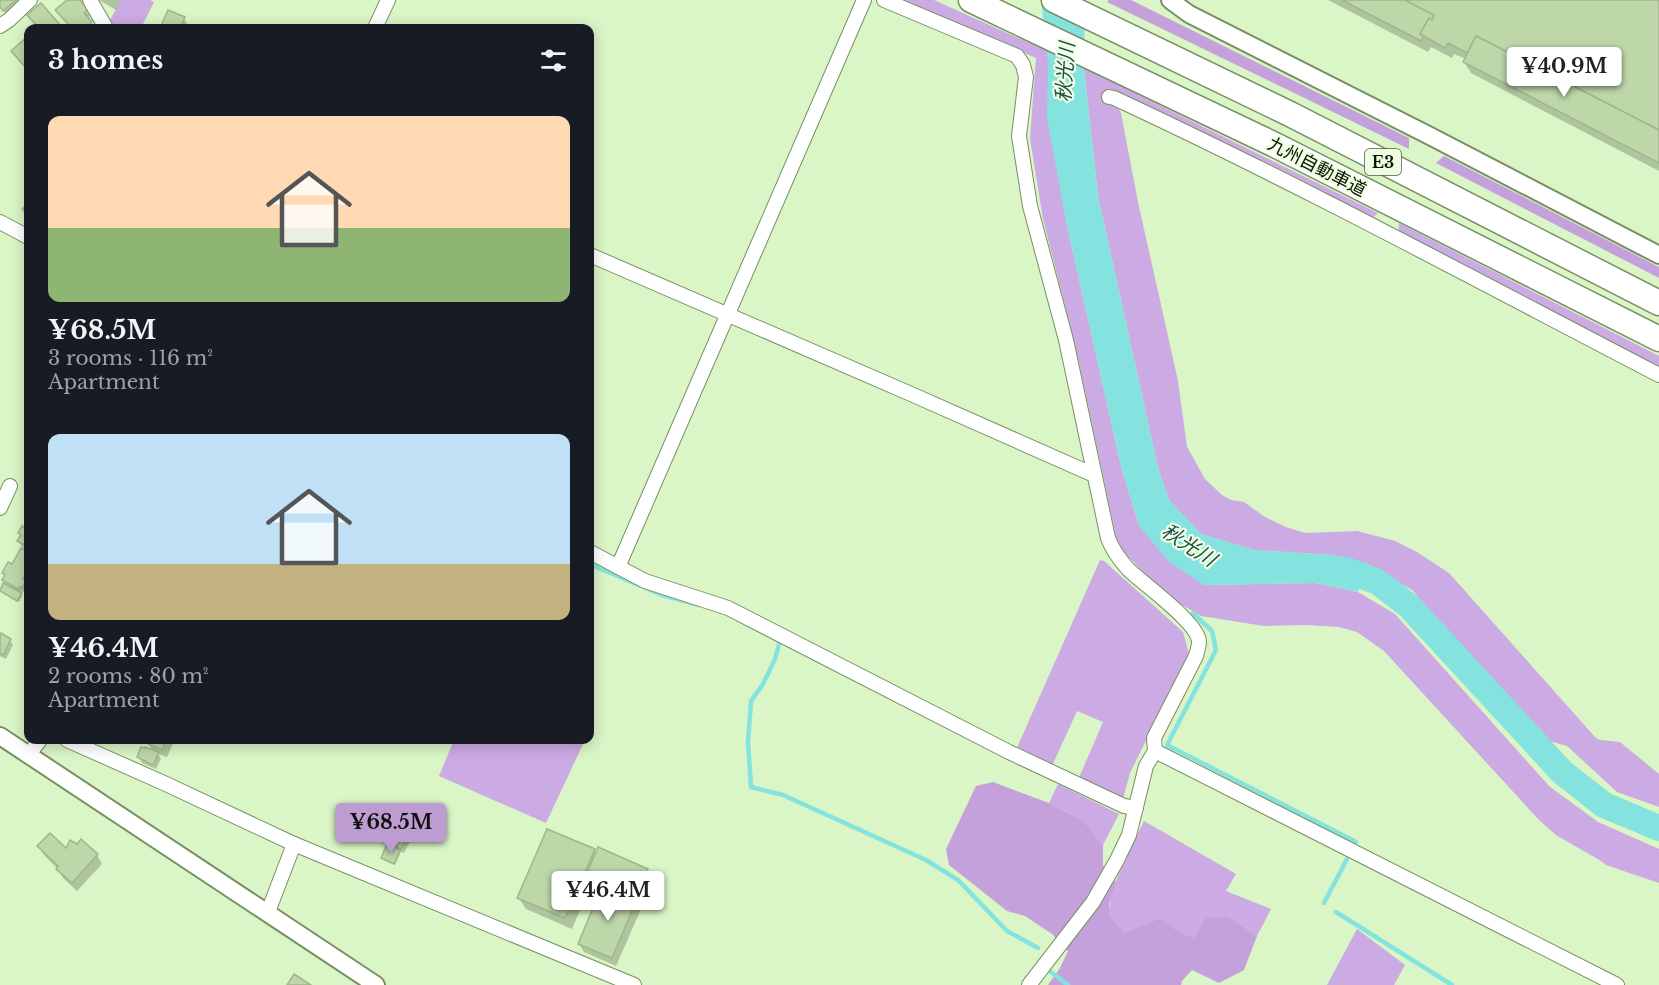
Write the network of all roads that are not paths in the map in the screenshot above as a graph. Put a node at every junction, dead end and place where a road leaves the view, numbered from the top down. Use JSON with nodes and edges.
{"nodes":[{"id":1,"x":30,"y":0,"type":"edge"},
{"id":2,"x":90,"y":0,"type":"edge"},
{"id":3,"x":388,"y":0,"type":"edge"},
{"id":4,"x":864,"y":0,"type":"edge"},
{"id":5,"x":884,"y":0,"type":"edge"},
{"id":6,"x":971,"y":0,"type":"edge"},
{"id":7,"x":1054,"y":0,"type":"edge"},
{"id":8,"x":1170,"y":0,"type":"edge"},
{"id":9,"x":104,"y":24,"type":"edge"},
{"id":10,"x":377,"y":24,"type":"edge"},
{"id":11,"x":0,"y":26,"type":"edge"},
{"id":12,"x":1109,"y":97,"type":"dead end"},
{"id":13,"x":0,"y":222,"type":"edge"},
{"id":14,"x":24,"y":235,"type":"edge"},
{"id":15,"x":1659,"y":255,"type":"edge"},
{"id":16,"x":594,"y":257,"type":"edge"},
{"id":17,"x":1659,"y":303,"type":"edge"},
{"id":18,"x":727,"y":315,"type":"junction"},
{"id":19,"x":1659,"y":339,"type":"edge"},
{"id":20,"x":1659,"y":375,"type":"edge"},
{"id":21,"x":1094,"y":475,"type":"junction"},
{"id":22,"x":10,"y":486,"type":"dead end"},
{"id":23,"x":0,"y":508,"type":"edge"},
{"id":24,"x":594,"y":554,"type":"edge"},
{"id":25,"x":618,"y":567,"type":"junction"},
{"id":26,"x":0,"y":736,"type":"edge"},
{"id":27,"x":37,"y":744,"type":"edge"},
{"id":28,"x":76,"y":744,"type":"edge"},
{"id":29,"x":1155,"y":751,"type":"junction"},
{"id":30,"x":29,"y":754,"type":"junction"},
{"id":31,"x":1136,"y":808,"type":"junction"},
{"id":32,"x":294,"y":844,"type":"junction"},
{"id":33,"x":268,"y":912,"type":"junction"},
{"id":34,"x":376,"y":985,"type":"edge"},
{"id":35,"x":634,"y":985,"type":"edge"},
{"id":36,"x":1029,"y":985,"type":"edge"},
{"id":37,"x":1617,"y":985,"type":"edge"}],
"edges":[{"from":1,"to":11,"type":"street"},
{"from":2,"to":9,"type":"street"},
{"from":3,"to":10,"type":"street"},
{"from":4,"to":18,"type":"street"},
{"from":5,"to":21,"type":"street"},
{"from":6,"to":19,"type":"highway","name":"九州自動車道","number":"E3"},
{"from":7,"to":17,"type":"highway","name":"九州自動車道","number":"E3"},
{"from":8,"to":15,"type":"street"},
{"from":12,"to":20,"type":"street"},
{"from":13,"to":14,"type":"street"},
{"from":16,"to":18,"type":"street"},
{"from":18,"to":21,"type":"street"},
{"from":18,"to":25,"type":"street"},
{"from":21,"to":29,"type":"street"},
{"from":22,"to":23,"type":"street"},
{"from":24,"to":25,"type":"street"},
{"from":25,"to":31,"type":"street"},
{"from":26,"to":30,"type":"street"},
{"from":27,"to":30,"type":"street"},
{"from":28,"to":32,"type":"street"},
{"from":29,"to":31,"type":"street"},
{"from":29,"to":37,"type":"street"},
{"from":30,"to":33,"type":"street"},
{"from":31,"to":36,"type":"street"},
{"from":32,"to":33,"type":"street"},
{"from":32,"to":35,"type":"street"},
{"from":33,"to":34,"type":"street"}]}
